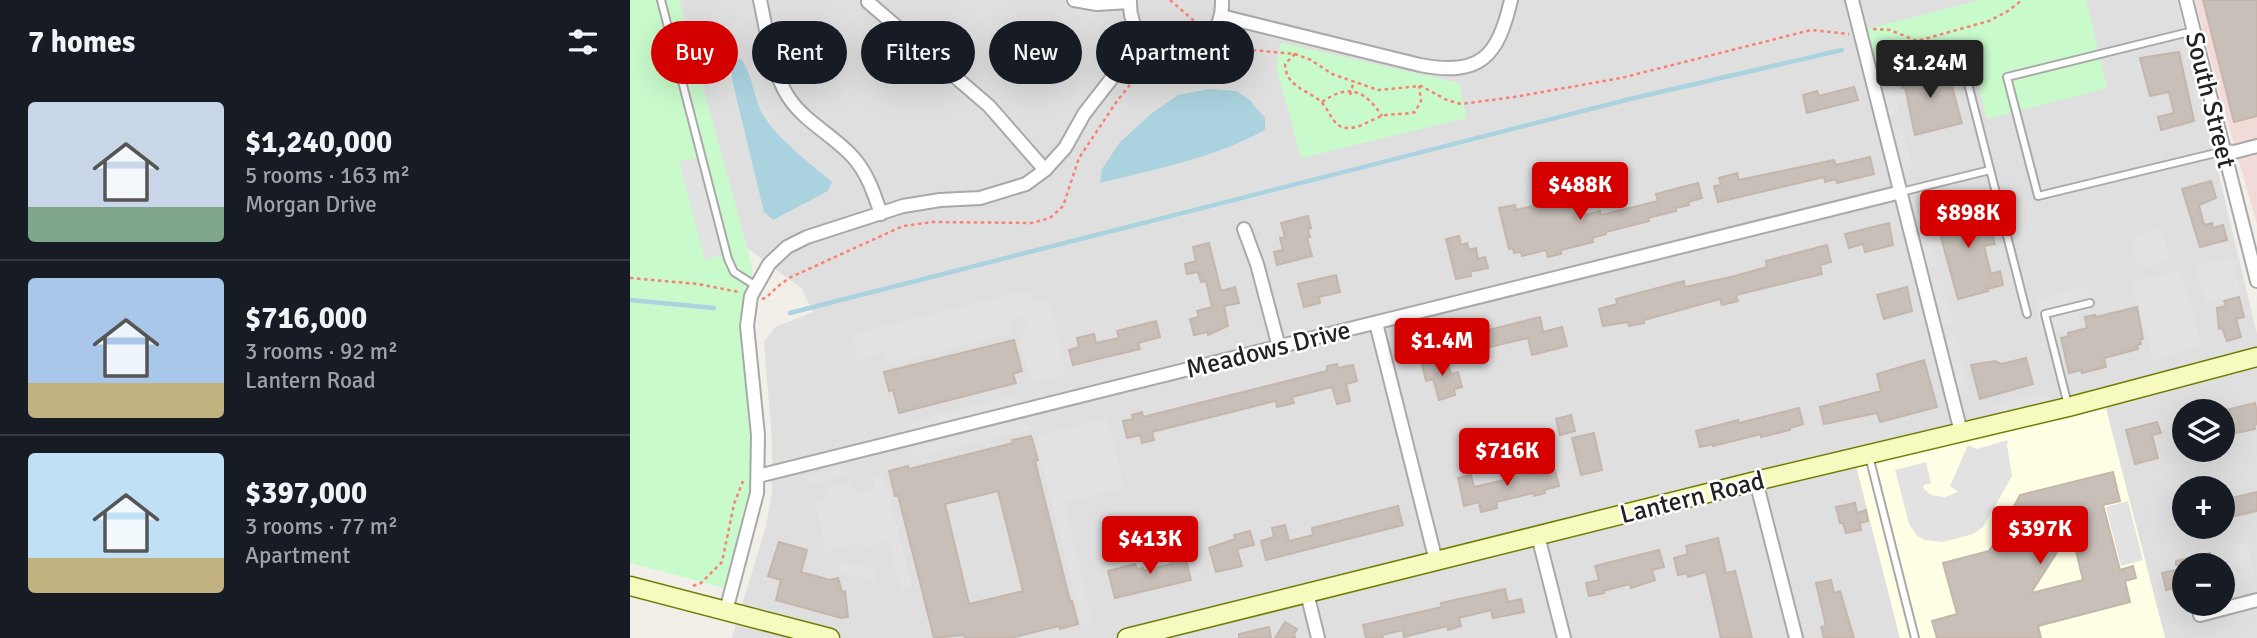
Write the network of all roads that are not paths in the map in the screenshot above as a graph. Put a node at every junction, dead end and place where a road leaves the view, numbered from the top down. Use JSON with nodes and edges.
{"nodes":[{"id":1,"x":661,"y":0,"type":"edge"},
{"id":2,"x":760,"y":0,"type":"edge"},
{"id":3,"x":1074,"y":0,"type":"edge"},
{"id":4,"x":1222,"y":0,"type":"edge"},
{"id":5,"x":1511,"y":0,"type":"edge"},
{"id":6,"x":1853,"y":0,"type":"edge"},
{"id":7,"x":2186,"y":0,"type":"edge"},
{"id":8,"x":1130,"y":1,"type":"edge"},
{"id":9,"x":868,"y":2,"type":"dead end"},
{"id":10,"x":1221,"y":16,"type":"junction"},
{"id":11,"x":1133,"y":21,"type":"edge"},
{"id":12,"x":1219,"y":21,"type":"edge"},
{"id":13,"x":2193,"y":31,"type":"junction"},
{"id":14,"x":1963,"y":64,"type":"dead end"},
{"id":15,"x":1107,"y":84,"type":"edge"},
{"id":16,"x":2257,"y":146,"type":"edge"},
{"id":17,"x":2224,"y":150,"type":"junction"},
{"id":18,"x":1045,"y":170,"type":"junction"},
{"id":19,"x":1990,"y":170,"type":"junction"},
{"id":20,"x":1901,"y":192,"type":"junction"},
{"id":21,"x":881,"y":214,"type":"junction"},
{"id":22,"x":1244,"y":229,"type":"dead end"},
{"id":23,"x":2257,"y":281,"type":"edge"},
{"id":24,"x":756,"y":286,"type":"junction"},
{"id":25,"x":2090,"y":303,"type":"dead end"},
{"id":26,"x":2027,"y":314,"type":"dead end"},
{"id":27,"x":1376,"y":323,"type":"junction"},
{"id":28,"x":1279,"y":346,"type":"junction"},
{"id":29,"x":2257,"y":357,"type":"edge"},
{"id":30,"x":2068,"y":407,"type":"junction"},
{"id":31,"x":1961,"y":432,"type":"junction"},
{"id":32,"x":1868,"y":454,"type":"junction"},
{"id":33,"x":758,"y":475,"type":"junction"},
{"id":34,"x":1756,"y":481,"type":"junction"},
{"id":35,"x":1538,"y":536,"type":"junction"},
{"id":36,"x":1436,"y":561,"type":"junction"},
{"id":37,"x":630,"y":586,"type":"edge"},
{"id":38,"x":1307,"y":593,"type":"junction"},
{"id":39,"x":2257,"y":600,"type":"edge"},
{"id":40,"x":2235,"y":606,"type":"edge"},
{"id":41,"x":726,"y":611,"type":"junction"},
{"id":42,"x":830,"y":638,"type":"edge"},
{"id":43,"x":1127,"y":638,"type":"edge"},
{"id":44,"x":1318,"y":638,"type":"edge"},
{"id":45,"x":1564,"y":638,"type":"edge"},
{"id":46,"x":1796,"y":638,"type":"edge"},
{"id":47,"x":1915,"y":638,"type":"edge"}],
"edges":[{"from":1,"to":24,"type":"lane"},
{"from":2,"to":21,"type":"street"},
{"from":3,"to":8,"type":"street"},
{"from":4,"to":10,"type":"street"},
{"from":5,"to":10,"type":"street"},
{"from":6,"to":20,"type":"street"},
{"from":7,"to":13,"type":"street","name":"South Street"},
{"from":8,"to":11,"type":"street"},
{"from":9,"to":18,"type":"street"},
{"from":10,"to":12,"type":"street"},
{"from":13,"to":17,"type":"street","name":"South Street"},
{"from":13,"to":17,"type":"lane"},
{"from":14,"to":19,"type":"lane"},
{"from":15,"to":18,"type":"street"},
{"from":16,"to":17,"type":"street"},
{"from":17,"to":23,"type":"street","name":"South Street"},
{"from":18,"to":21,"type":"street"},
{"from":19,"to":20,"type":"lane"},
{"from":19,"to":26,"type":"lane"},
{"from":20,"to":27,"type":"street","name":"Meadows Drive"},
{"from":20,"to":31,"type":"street"},
{"from":21,"to":24,"type":"street"},
{"from":22,"to":28,"type":"street"},
{"from":24,"to":33,"type":"street"},
{"from":25,"to":30,"type":"lane"},
{"from":27,"to":28,"type":"street","name":"Meadows Drive"},
{"from":27,"to":36,"type":"street"},
{"from":28,"to":33,"type":"street","name":"Meadows Drive"},
{"from":29,"to":30,"type":"street","name":"Lantern Road"},
{"from":30,"to":31,"type":"street","name":"Lantern Road"},
{"from":31,"to":32,"type":"street","name":"Lantern Road"},
{"from":32,"to":34,"type":"street","name":"Lantern Road"},
{"from":32,"to":47,"type":"lane"},
{"from":33,"to":41,"type":"street"},
{"from":34,"to":35,"type":"street","name":"Lantern Road"},
{"from":34,"to":46,"type":"street"},
{"from":35,"to":36,"type":"street","name":"Lantern Road"},
{"from":35,"to":45,"type":"street"},
{"from":36,"to":38,"type":"street","name":"Lantern Road"},
{"from":37,"to":41,"type":"street"},
{"from":38,"to":43,"type":"street","name":"Lantern Road"},
{"from":38,"to":44,"type":"street"},
{"from":39,"to":40,"type":"street"},
{"from":41,"to":42,"type":"street"}]}
